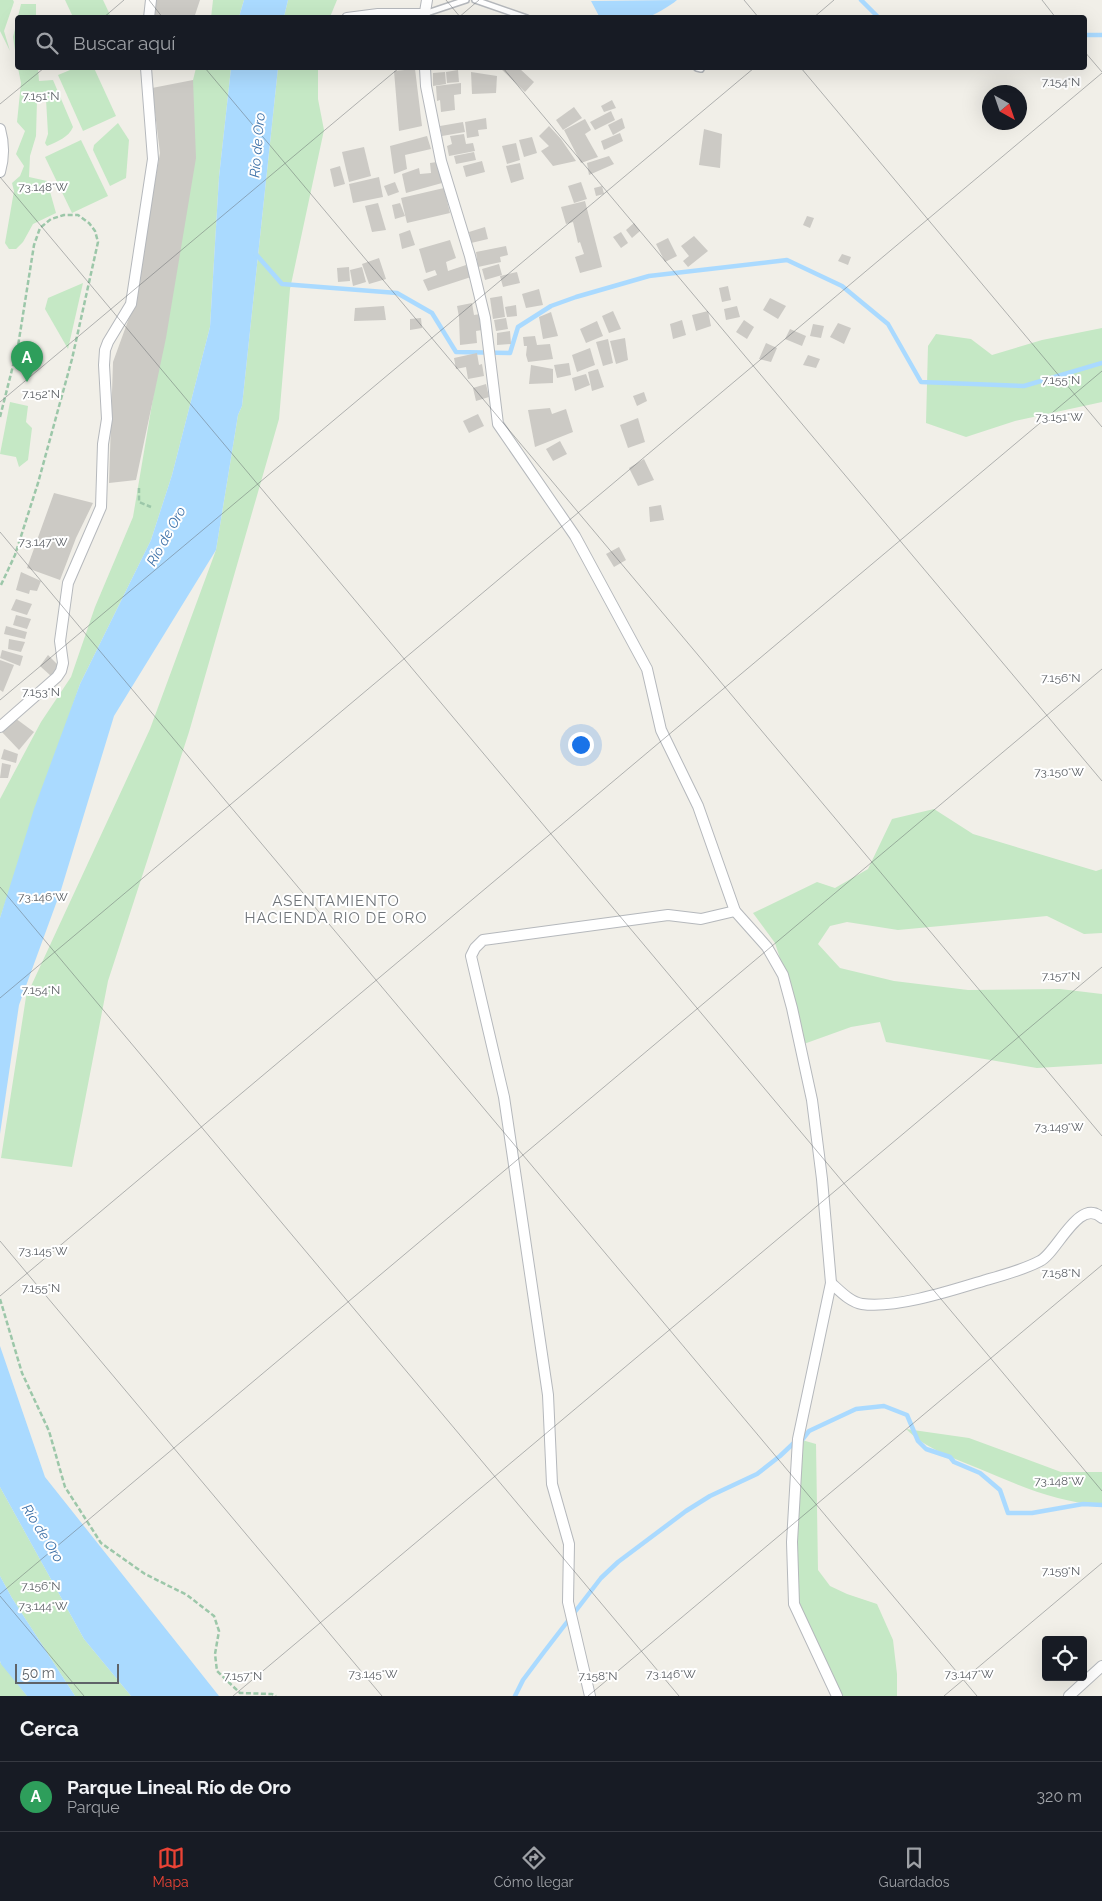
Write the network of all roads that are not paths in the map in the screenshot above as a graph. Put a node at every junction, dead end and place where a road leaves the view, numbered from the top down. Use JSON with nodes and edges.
{"nodes":[{"id":1,"x":151,"y":0,"type":"edge"},
{"id":2,"x":427,"y":0,"type":"edge"},
{"id":3,"x":466,"y":0,"type":"edge"},
{"id":4,"x":475,"y":0,"type":"edge"},
{"id":5,"x":149,"y":15,"type":"edge"},
{"id":6,"x":370,"y":15,"type":"edge"},
{"id":7,"x":401,"y":15,"type":"edge"},
{"id":8,"x":424,"y":15,"type":"edge"},
{"id":9,"x":427,"y":15,"type":"edge"},
{"id":10,"x":518,"y":15,"type":"edge"},
{"id":11,"x":146,"y":70,"type":"edge"},
{"id":12,"x":425,"y":70,"type":"edge"},
{"id":13,"x":0,"y":129,"type":"edge"},
{"id":14,"x":0,"y":169,"type":"edge"},
{"id":15,"x":0,"y":727,"type":"edge"},
{"id":16,"x":735,"y":911,"type":"junction"},
{"id":17,"x":1102,"y":1218,"type":"edge"},
{"id":18,"x":831,"y":1283,"type":"junction"},
{"id":19,"x":1102,"y":1666,"type":"edge"},
{"id":20,"x":590,"y":1696,"type":"edge"},
{"id":21,"x":837,"y":1696,"type":"edge"},
{"id":22,"x":1069,"y":1696,"type":"edge"}],
"edges":[{"from":1,"to":5,"type":"street"},
{"from":2,"to":8,"type":"street"},
{"from":3,"to":9,"type":"lane"},
{"from":4,"to":10,"type":"lane"},
{"from":6,"to":7,"type":"street"},
{"from":11,"to":15,"type":"street"},
{"from":12,"to":16,"type":"street"},
{"from":13,"to":14,"type":"street"},
{"from":16,"to":18,"type":"street"},
{"from":16,"to":20,"type":"street"},
{"from":17,"to":18,"type":"street"},
{"from":18,"to":21,"type":"street"},
{"from":19,"to":22,"type":"street"}]}
